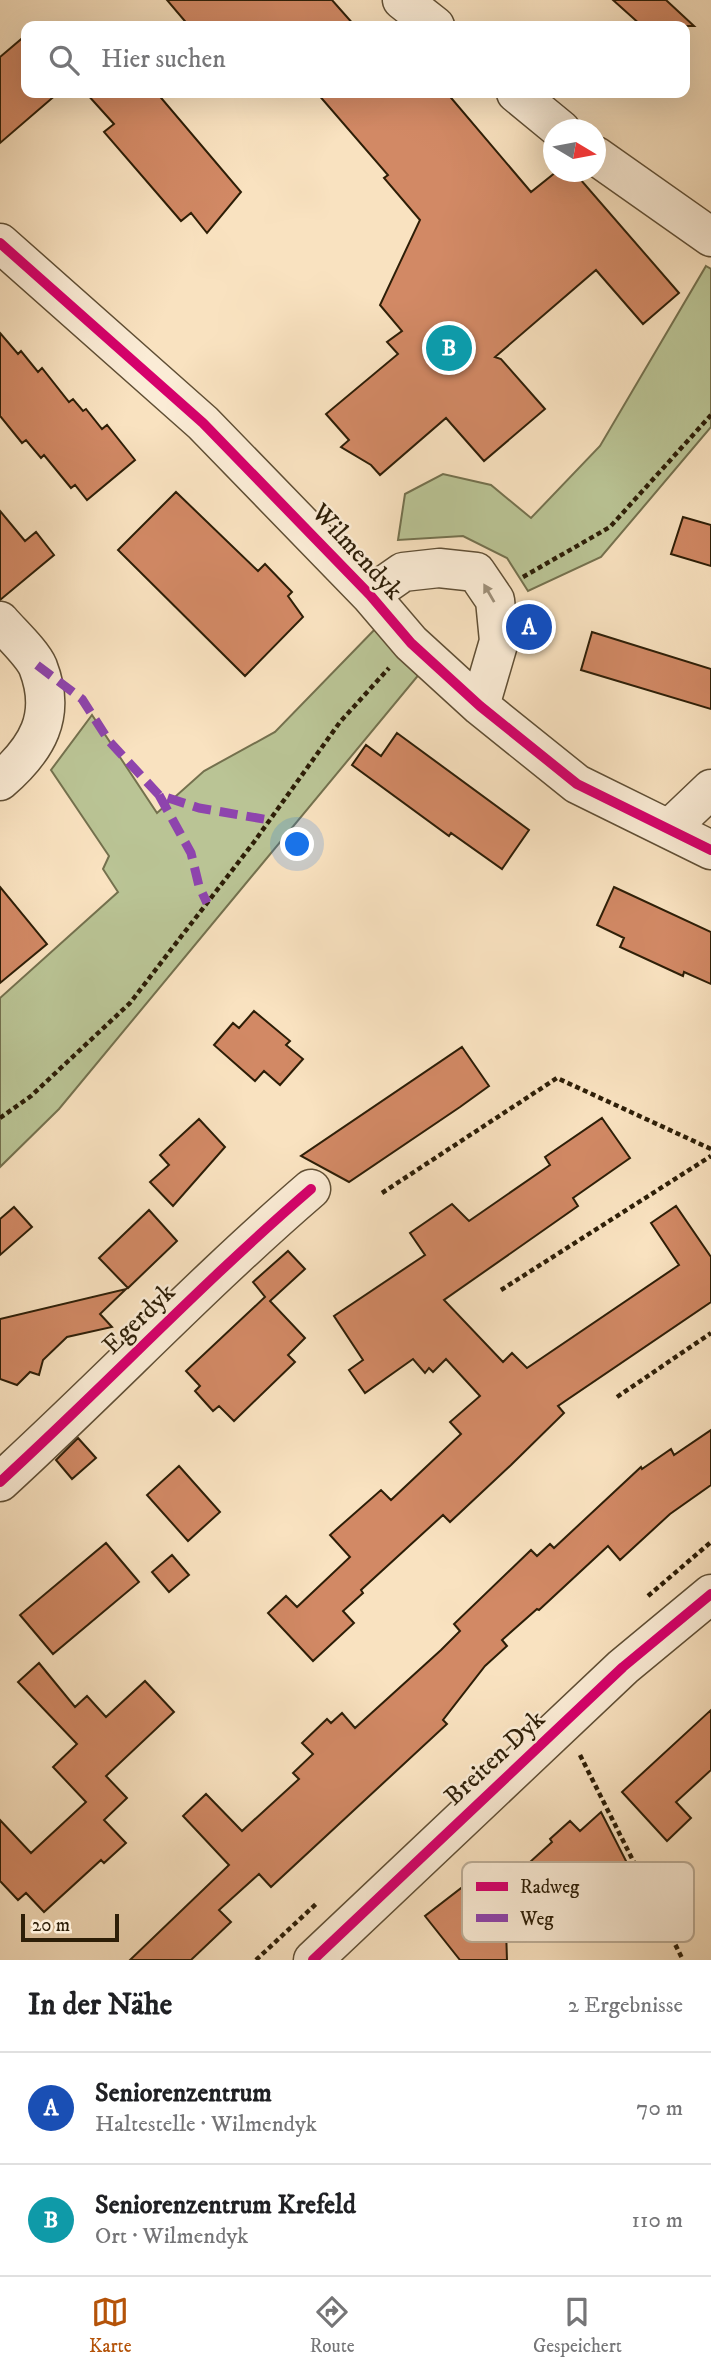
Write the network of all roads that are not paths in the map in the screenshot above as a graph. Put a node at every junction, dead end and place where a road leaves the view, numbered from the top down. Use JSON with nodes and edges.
{"nodes":[{"id":1,"x":402,"y":0,"type":"edge"},
{"id":2,"x":429,"y":21,"type":"edge"},
{"id":3,"x":522,"y":98,"type":"edge"},
{"id":4,"x":548,"y":119,"type":"edge"},
{"id":5,"x":606,"y":163,"type":"edge"},
{"id":6,"x":711,"y":237,"type":"edge"},
{"id":7,"x":0,"y":243,"type":"edge"},
{"id":8,"x":370,"y":596,"type":"junction"},
{"id":9,"x":0,"y":621,"type":"edge"},
{"id":10,"x":480,"y":706,"type":"junction"},
{"id":11,"x":0,"y":780,"type":"edge"},
{"id":12,"x":711,"y":789,"type":"edge"},
{"id":13,"x":669,"y":830,"type":"junction"},
{"id":14,"x":711,"y":850,"type":"edge"},
{"id":15,"x":311,"y":1189,"type":"dead end"},
{"id":16,"x":0,"y":1482,"type":"edge"},
{"id":17,"x":711,"y":1594,"type":"edge"},
{"id":18,"x":313,"y":1960,"type":"edge"}],
"edges":[{"from":1,"to":2,"type":"street"},
{"from":3,"to":4,"type":"street"},
{"from":5,"to":6,"type":"street"},
{"from":7,"to":8,"type":"street","name":"Wilmendyk"},
{"from":8,"to":10,"type":"street","name":"Wilmendyk"},
{"from":10,"to":8,"type":"street","one_way":true},
{"from":9,"to":11,"type":"street"},
{"from":10,"to":13,"type":"street","name":"Wilmendyk"},
{"from":12,"to":13,"type":"street"},
{"from":13,"to":14,"type":"street","name":"Wilmendyk"},
{"from":15,"to":16,"type":"street","name":"Egerdyk"},
{"from":17,"to":18,"type":"street","name":"Breiten Dyk"}]}
